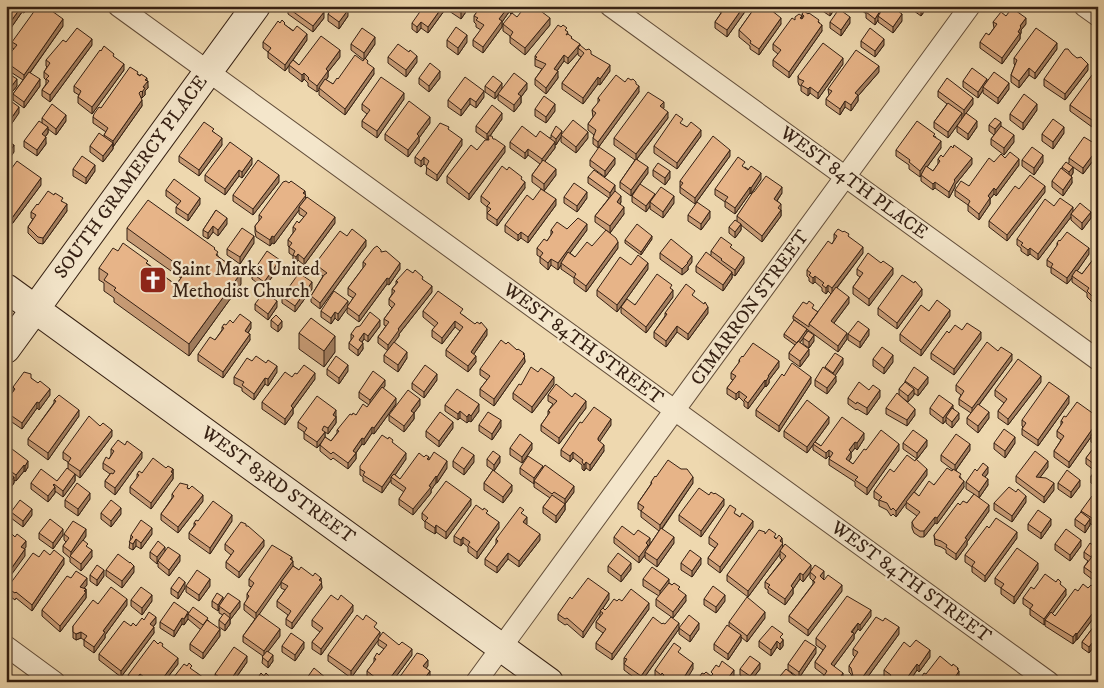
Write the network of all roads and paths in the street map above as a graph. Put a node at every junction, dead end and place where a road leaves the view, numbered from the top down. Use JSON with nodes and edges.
{"nodes":[{"id":1,"x":118,"y":6,"type":"edge"},
{"id":2,"x":256,"y":6,"type":"edge"},
{"id":3,"x":610,"y":6,"type":"edge"},
{"id":4,"x":970,"y":6,"type":"edge"},
{"id":5,"x":1084,"y":6,"type":"edge"},
{"id":6,"x":1098,"y":16,"type":"edge"},
{"id":7,"x":208,"y":72,"type":"junction"},
{"id":8,"x":846,"y":176,"type":"junction"},
{"id":9,"x":6,"y":288,"type":"edge"},
{"id":10,"x":35,"y":309,"type":"junction"},
{"id":11,"x":6,"y":348,"type":"edge"},
{"id":12,"x":1098,"y":360,"type":"edge"},
{"id":13,"x":675,"y":410,"type":"junction"},
{"id":14,"x":6,"y":646,"type":"edge"},
{"id":15,"x":502,"y":647,"type":"junction"},
{"id":16,"x":55,"y":682,"type":"edge"},
{"id":17,"x":476,"y":682,"type":"edge"},
{"id":18,"x":549,"y":682,"type":"edge"},
{"id":19,"x":1050,"y":682,"type":"edge"}],
"edges":[{"from":1,"to":7,"type":"street","name":"WEST 84TH STREET"},
{"from":2,"to":7,"type":"street","name":"SOUTH GRAMERCY PLACE"},
{"from":3,"to":8,"type":"street","name":"WEST 84TH PLACE"},
{"from":4,"to":8,"type":"street","name":"CIMARRON STREET"},
{"from":5,"to":6,"type":"street"},
{"from":7,"to":10,"type":"street","name":"SOUTH GRAMERCY PLACE"},
{"from":7,"to":13,"type":"street","name":"WEST 84TH STREET"},
{"from":8,"to":12,"type":"street","name":"WEST 84TH PLACE"},
{"from":8,"to":13,"type":"street","name":"CIMARRON STREET"},
{"from":9,"to":10,"type":"street","name":"WEST 83RD STREET"},
{"from":10,"to":11,"type":"street","name":"SOUTH GRAMERCY PLACE"},
{"from":10,"to":15,"type":"street","name":"WEST 83RD STREET"},
{"from":13,"to":15,"type":"street","name":"CIMARRON STREET"},
{"from":13,"to":19,"type":"street","name":"WEST 84TH STREET"},
{"from":14,"to":16,"type":"street"},
{"from":15,"to":17,"type":"street","name":"CIMARRON STREET"},
{"from":15,"to":18,"type":"street","name":"WEST 83RD STREET"}]}
